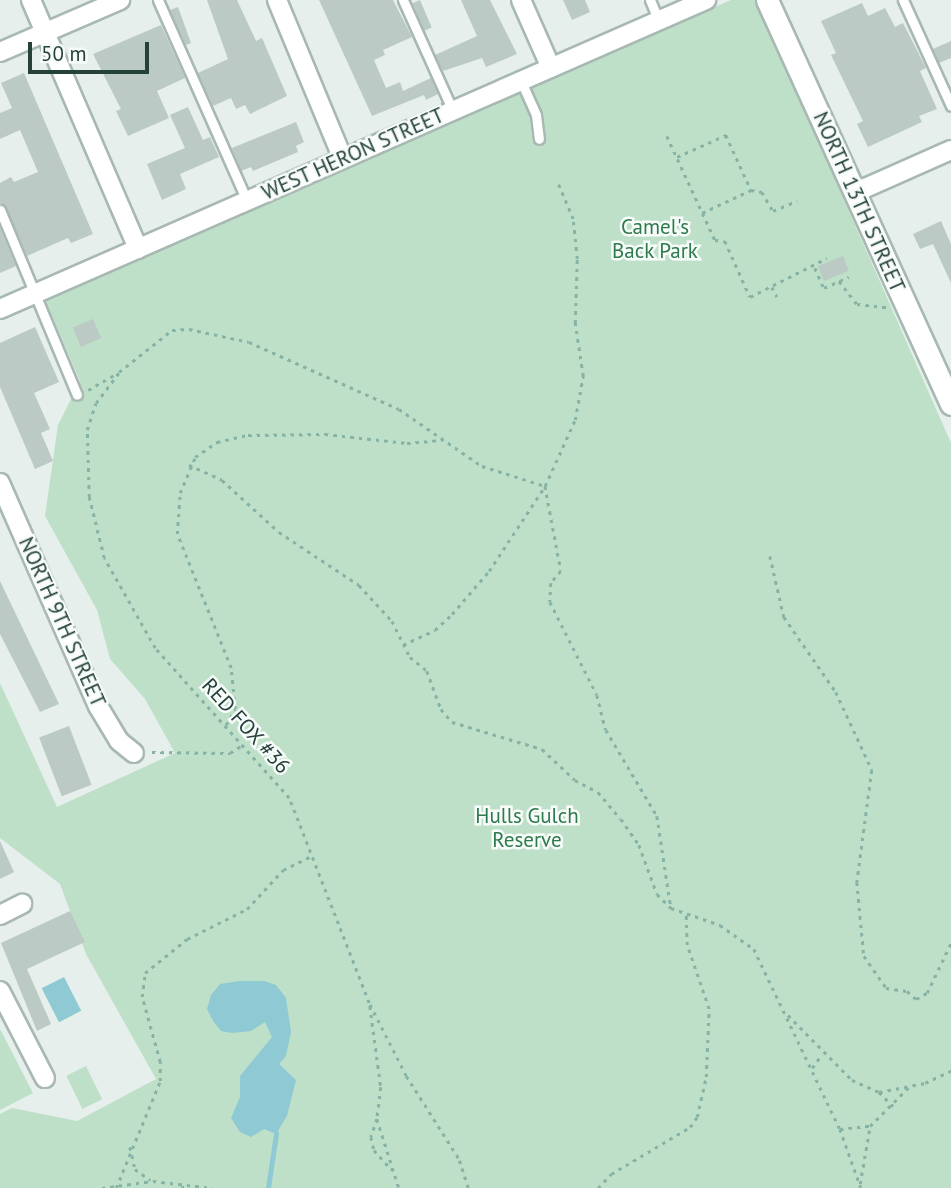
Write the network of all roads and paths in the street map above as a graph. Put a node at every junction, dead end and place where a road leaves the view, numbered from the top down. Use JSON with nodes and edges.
{"nodes":[{"id":1,"x":31,"y":0,"type":"edge"},
{"id":2,"x":120,"y":0,"type":"edge"},
{"id":3,"x":158,"y":0,"type":"edge"},
{"id":4,"x":277,"y":0,"type":"edge"},
{"id":5,"x":403,"y":0,"type":"edge"},
{"id":6,"x":521,"y":0,"type":"edge"},
{"id":7,"x":650,"y":0,"type":"edge"},
{"id":8,"x":706,"y":0,"type":"edge"},
{"id":9,"x":767,"y":0,"type":"edge"},
{"id":10,"x":903,"y":0,"type":"edge"},
{"id":11,"x":659,"y":21,"type":"junction"},
{"id":12,"x":45,"y":33,"type":"junction"},
{"id":13,"x":0,"y":52,"type":"edge"},
{"id":14,"x":551,"y":68,"type":"junction"},
{"id":15,"x":521,"y":81,"type":"junction"},
{"id":16,"x":951,"y":106,"type":"edge"},
{"id":17,"x":453,"y":111,"type":"junction"},
{"id":18,"x":667,"y":136,"type":"dead end"},
{"id":19,"x":539,"y":139,"type":"dead end"},
{"id":20,"x":951,"y":150,"type":"edge"},
{"id":21,"x":677,"y":157,"type":"junction"},
{"id":22,"x":343,"y":159,"type":"junction"},
{"id":23,"x":558,"y":183,"type":"dead end"},
{"id":24,"x":751,"y":190,"type":"junction"},
{"id":25,"x":854,"y":193,"type":"junction"},
{"id":26,"x":247,"y":201,"type":"junction"},
{"id":27,"x":797,"y":201,"type":"dead end"},
{"id":28,"x":0,"y":210,"type":"edge"},
{"id":29,"x":702,"y":213,"type":"junction"},
{"id":30,"x":138,"y":248,"type":"junction"},
{"id":31,"x":827,"y":258,"type":"dead end"},
{"id":32,"x":815,"y":268,"type":"junction"},
{"id":33,"x":849,"y":277,"type":"dead end"},
{"id":34,"x":839,"y":281,"type":"junction"},
{"id":35,"x":772,"y":287,"type":"junction"},
{"id":36,"x":35,"y":293,"type":"junction"},
{"id":37,"x":777,"y":297,"type":"dead end"},
{"id":38,"x":904,"y":301,"type":"junction"},
{"id":39,"x":0,"y":309,"type":"edge"},
{"id":40,"x":118,"y":372,"type":"junction"},
{"id":41,"x":77,"y":395,"type":"joint"},
{"id":42,"x":951,"y":404,"type":"edge"},
{"id":43,"x":442,"y":440,"type":"junction"},
{"id":44,"x":189,"y":465,"type":"junction"},
{"id":45,"x":0,"y":483,"type":"edge"},
{"id":46,"x":544,"y":486,"type":"junction"},
{"id":47,"x":771,"y":556,"type":"dead end"},
{"id":48,"x":403,"y":645,"type":"junction"},
{"id":49,"x":226,"y":725,"type":"junction"},
{"id":50,"x":244,"y":744,"type":"junction"},
{"id":51,"x":134,"y":753,"type":"joint"},
{"id":52,"x":312,"y":856,"type":"junction"},
{"id":53,"x":22,"y":904,"type":"dead end"},
{"id":54,"x":671,"y":908,"type":"junction"},
{"id":55,"x":0,"y":915,"type":"edge"},
{"id":56,"x":686,"y":915,"type":"junction"},
{"id":57,"x":951,"y":943,"type":"edge"},
{"id":58,"x":0,"y":991,"type":"edge"},
{"id":59,"x":369,"y":1003,"type":"junction"},
{"id":60,"x":786,"y":1013,"type":"junction"},
{"id":61,"x":822,"y":1054,"type":"junction"},
{"id":62,"x":811,"y":1070,"type":"junction"},
{"id":63,"x":951,"y":1071,"type":"edge"},
{"id":64,"x":45,"y":1078,"type":"dead end"},
{"id":65,"x":909,"y":1087,"type":"junction"},
{"id":66,"x":879,"y":1091,"type":"junction"},
{"id":67,"x":893,"y":1106,"type":"junction"},
{"id":68,"x":377,"y":1119,"type":"junction"},
{"id":69,"x":870,"y":1126,"type":"junction"},
{"id":70,"x":840,"y":1129,"type":"junction"},
{"id":71,"x":130,"y":1145,"type":"junction"},
{"id":72,"x":394,"y":1172,"type":"junction"},
{"id":73,"x":153,"y":1181,"type":"junction"},
{"id":74,"x":191,"y":1184,"type":"junction"},
{"id":75,"x":116,"y":1186,"type":"edge"},
{"id":76,"x":860,"y":1186,"type":"edge"},
{"id":77,"x":102,"y":1188,"type":"edge"},
{"id":78,"x":181,"y":1188,"type":"edge"},
{"id":79,"x":213,"y":1188,"type":"edge"},
{"id":80,"x":399,"y":1188,"type":"edge"},
{"id":81,"x":468,"y":1188,"type":"edge"},
{"id":82,"x":598,"y":1188,"type":"edge"}],
"edges":[{"from":1,"to":12,"type":"street"},
{"from":2,"to":12,"type":"street"},
{"from":3,"to":26,"type":"lane"},
{"from":4,"to":22,"type":"street"},
{"from":5,"to":17,"type":"lane"},
{"from":6,"to":14,"type":"street"},
{"from":7,"to":11,"type":"lane"},
{"from":8,"to":11,"type":"street","name":"WEST HERON STREET"},
{"from":9,"to":25,"type":"street","name":"NORTH 13TH STREET"},
{"from":10,"to":16,"type":"lane"},
{"from":11,"to":14,"type":"street","name":"WEST HERON STREET"},
{"from":12,"to":13,"type":"street"},
{"from":12,"to":30,"type":"street"},
{"from":14,"to":15,"type":"street","name":"WEST HERON STREET"},
{"from":15,"to":17,"type":"street","name":"WEST HERON STREET"},
{"from":15,"to":19,"type":"lane"},
{"from":17,"to":22,"type":"street","name":"WEST HERON STREET"},
{"from":18,"to":21,"type":"path"},
{"from":20,"to":25,"type":"street"},
{"from":21,"to":24,"type":"path"},
{"from":21,"to":29,"type":"path"},
{"from":22,"to":26,"type":"street","name":"WEST HERON STREET"},
{"from":23,"to":46,"type":"path"},
{"from":24,"to":27,"type":"path"},
{"from":24,"to":29,"type":"path"},
{"from":25,"to":38,"type":"street","name":"NORTH 13TH STREET"},
{"from":26,"to":30,"type":"street","name":"WEST HERON STREET"},
{"from":28,"to":36,"type":"lane"},
{"from":29,"to":35,"type":"path"},
{"from":30,"to":36,"type":"street","name":"WEST HERON STREET"},
{"from":31,"to":32,"type":"path"},
{"from":32,"to":34,"type":"path"},
{"from":32,"to":35,"type":"path"},
{"from":33,"to":34,"type":"path"},
{"from":34,"to":38,"type":"path"},
{"from":35,"to":37,"type":"path"},
{"from":36,"to":39,"type":"street","name":"WEST HERON STREET"},
{"from":36,"to":41,"type":"lane"},
{"from":38,"to":42,"type":"street","name":"NORTH 13TH STREET"},
{"from":40,"to":41,"type":"path"},
{"from":40,"to":43,"type":"path","name":"RED FOX #36"},
{"from":40,"to":49,"type":"path","name":"RED FOX #36"},
{"from":43,"to":44,"type":"path"},
{"from":43,"to":46,"type":"path"},
{"from":44,"to":48,"type":"path"},
{"from":44,"to":49,"type":"path"},
{"from":45,"to":51,"type":"street","name":"NORTH 9TH STREET"},
{"from":46,"to":48,"type":"path"},
{"from":46,"to":54,"type":"path"},
{"from":47,"to":57,"type":"path"},
{"from":48,"to":54,"type":"path"},
{"from":49,"to":50,"type":"path","name":"RED FOX #36"},
{"from":50,"to":51,"type":"path"},
{"from":50,"to":52,"type":"path","name":"RED FOX #36"},
{"from":52,"to":59,"type":"path","name":"RED FOX #36"},
{"from":52,"to":71,"type":"path"},
{"from":53,"to":55,"type":"street"},
{"from":54,"to":56,"type":"path"},
{"from":56,"to":60,"type":"path"},
{"from":56,"to":82,"type":"path"},
{"from":58,"to":64,"type":"street"},
{"from":59,"to":68,"type":"path"},
{"from":59,"to":81,"type":"path","name":"RED FOX #36"},
{"from":60,"to":61,"type":"path"},
{"from":60,"to":62,"type":"path"},
{"from":61,"to":62,"type":"path"},
{"from":61,"to":66,"type":"path"},
{"from":62,"to":70,"type":"path"},
{"from":63,"to":65,"type":"path"},
{"from":65,"to":66,"type":"path"},
{"from":65,"to":67,"type":"path"},
{"from":66,"to":67,"type":"path"},
{"from":67,"to":69,"type":"path"},
{"from":68,"to":72,"type":"path"},
{"from":68,"to":72,"type":"path"},
{"from":69,"to":70,"type":"path"},
{"from":69,"to":76,"type":"path"},
{"from":70,"to":76,"type":"path"},
{"from":71,"to":73,"type":"path"},
{"from":71,"to":75,"type":"path"},
{"from":72,"to":80,"type":"path"},
{"from":73,"to":74,"type":"path"},
{"from":73,"to":75,"type":"path"},
{"from":74,"to":78,"type":"path"},
{"from":74,"to":79,"type":"path"},
{"from":75,"to":77,"type":"path"}]}
